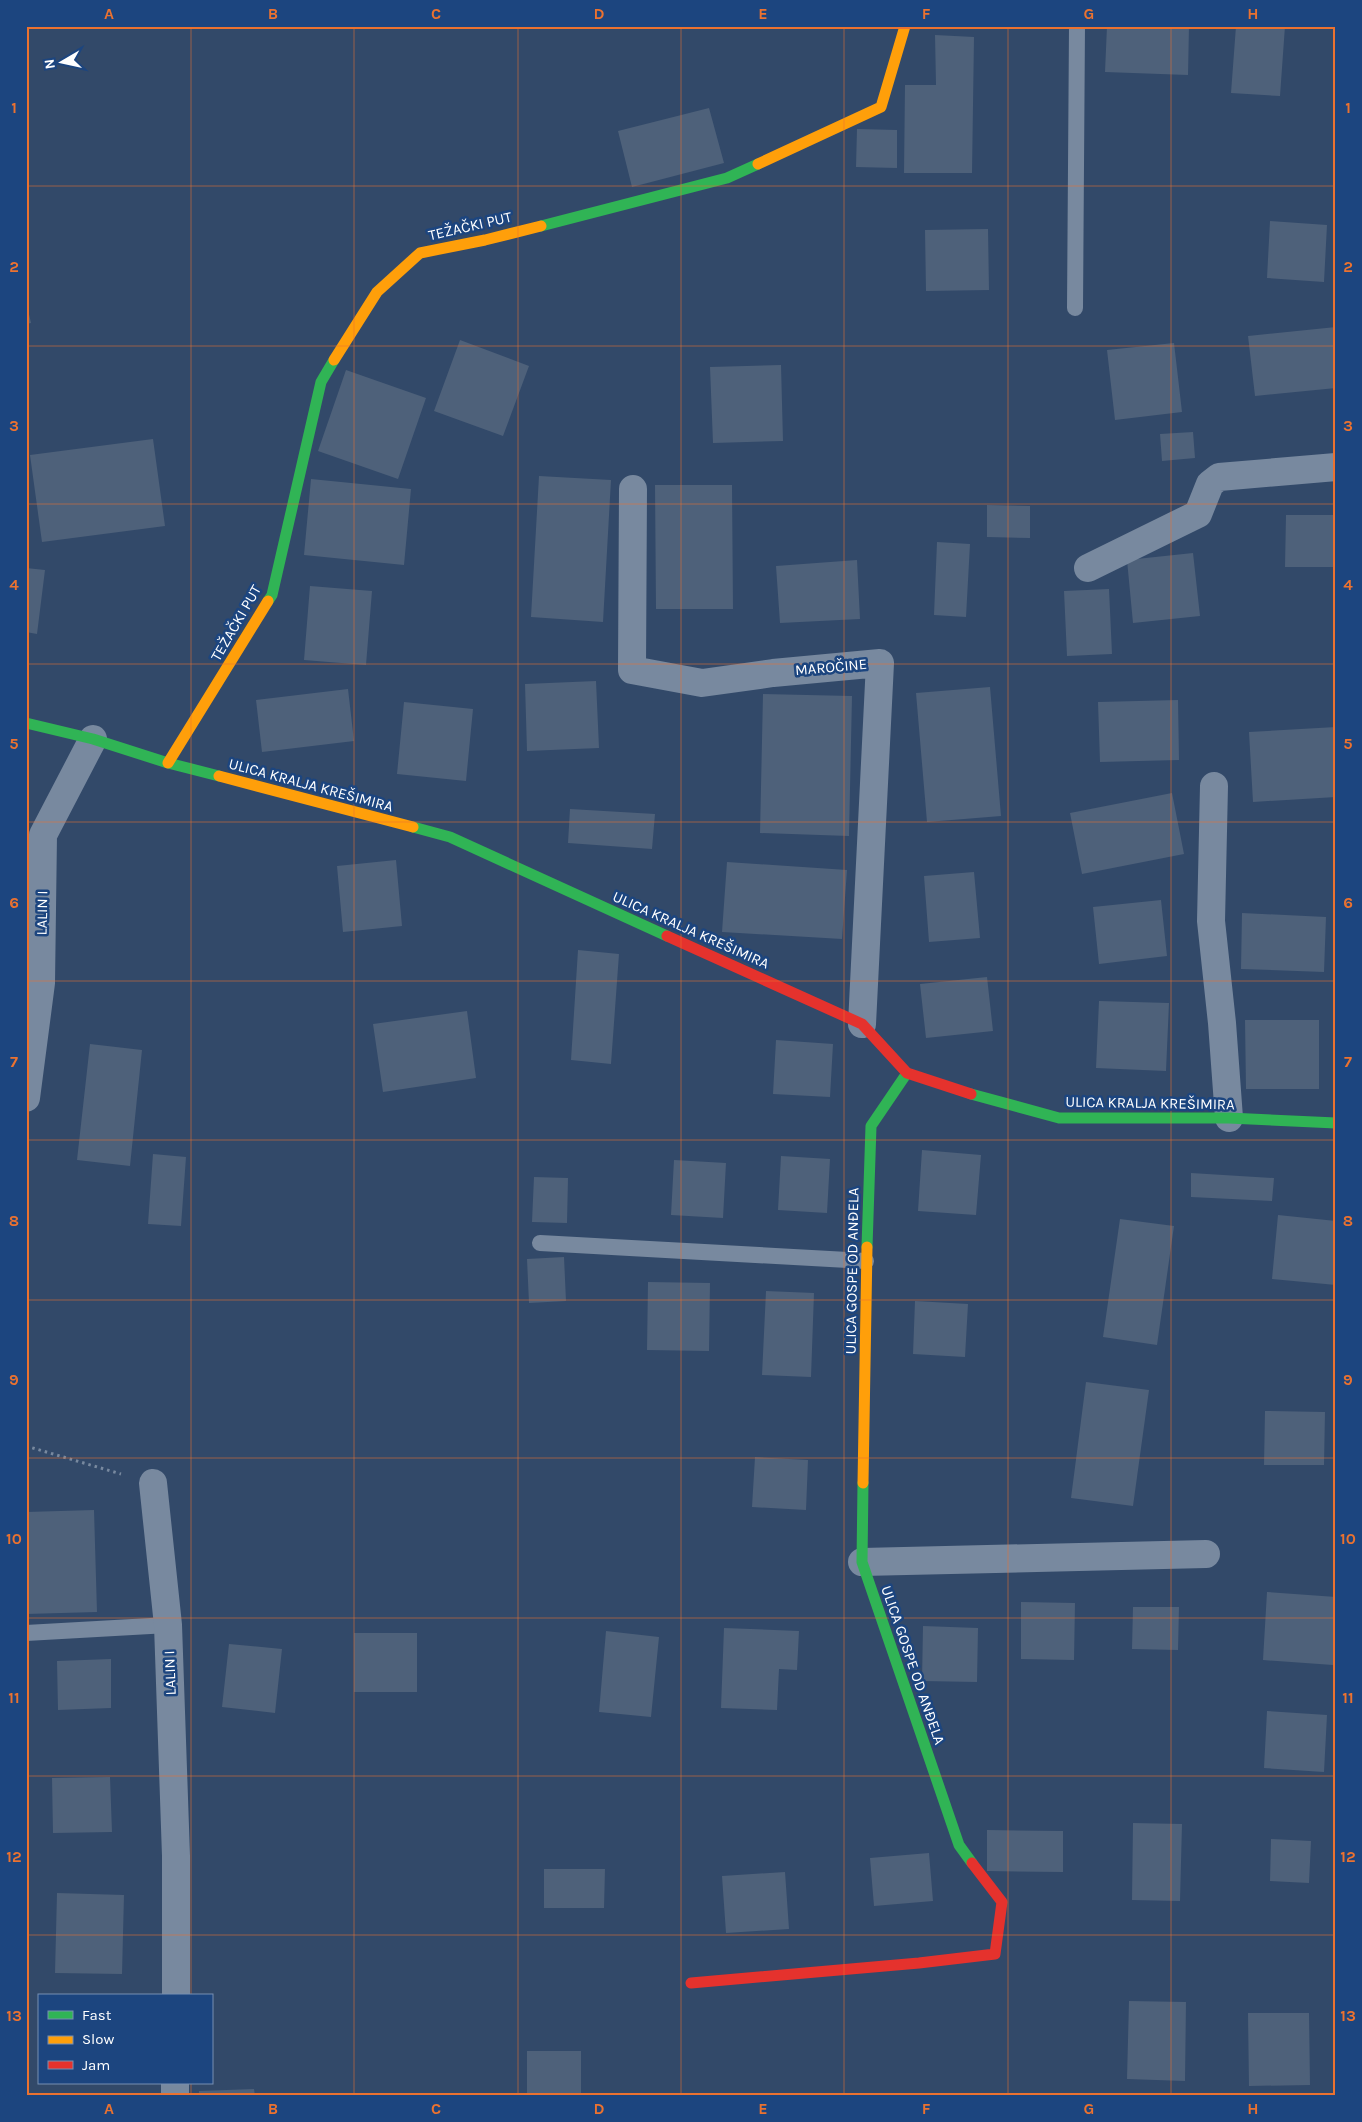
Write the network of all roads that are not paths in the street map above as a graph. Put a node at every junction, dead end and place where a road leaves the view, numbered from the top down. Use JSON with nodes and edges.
{"nodes":[{"id":1,"x":905,"y":26,"type":"edge"},
{"id":2,"x":1076,"y":26,"type":"edge"},
{"id":3,"x":1075,"y":308,"type":"dead end"},
{"id":4,"x":1336,"y":468,"type":"edge"},
{"id":5,"x":633,"y":489,"type":"dead end"},
{"id":6,"x":1088,"y":568,"type":"dead end"},
{"id":7,"x":26,"y":723,"type":"edge"},
{"id":8,"x":93,"y":739,"type":"junction"},
{"id":9,"x":168,"y":763,"type":"junction"},
{"id":10,"x":1214,"y":786,"type":"dead end"},
{"id":11,"x":862,"y":1024,"type":"junction"},
{"id":12,"x":907,"y":1073,"type":"junction"},
{"id":13,"x":26,"y":1098,"type":"edge"},
{"id":14,"x":1229,"y":1118,"type":"junction"},
{"id":15,"x":1336,"y":1123,"type":"edge"},
{"id":16,"x":540,"y":1243,"type":"dead end"},
{"id":17,"x":866,"y":1261,"type":"junction"},
{"id":18,"x":153,"y":1483,"type":"road end"},
{"id":19,"x":1206,"y":1554,"type":"dead end"},
{"id":20,"x":862,"y":1562,"type":"junction"},
{"id":21,"x":168,"y":1625,"type":"junction"},
{"id":22,"x":26,"y":1633,"type":"edge"},
{"id":23,"x":691,"y":1983,"type":"dead end"},
{"id":24,"x":176,"y":1994,"type":"edge"}],
"edges":[{"from":1,"to":9,"type":"street","name":"TEŽAČKI PUT"},
{"from":2,"to":3,"type":"lane"},
{"from":4,"to":6,"type":"street"},
{"from":5,"to":11,"type":"street","name":"MAROČINE"},
{"from":7,"to":8,"type":"street","name":"ULICA KRALJA KREŠIMIRA"},
{"from":8,"to":9,"type":"street","name":"ULICA KRALJA KREŠIMIRA"},
{"from":8,"to":13,"type":"street","name":"LALIN I"},
{"from":9,"to":11,"type":"street","name":"ULICA KRALJA KREŠIMIRA"},
{"from":10,"to":14,"type":"street"},
{"from":11,"to":12,"type":"street","name":"ULICA KRALJA KREŠIMIRA"},
{"from":12,"to":14,"type":"street","name":"ULICA KRALJA KREŠIMIRA"},
{"from":12,"to":17,"type":"street","name":"ULICA GOSPE OD ANĐELA"},
{"from":14,"to":15,"type":"street","name":"ULICA KRALJA KREŠIMIRA"},
{"from":16,"to":17,"type":"lane"},
{"from":17,"to":20,"type":"street","name":"ULICA GOSPE OD ANĐELA"},
{"from":18,"to":21,"type":"street","name":"LALIN I"},
{"from":19,"to":20,"type":"street"},
{"from":20,"to":23,"type":"street","name":"ULICA GOSPE OD ANĐELA"},
{"from":21,"to":22,"type":"lane"},
{"from":21,"to":24,"type":"street","name":"LALIN I"}]}
